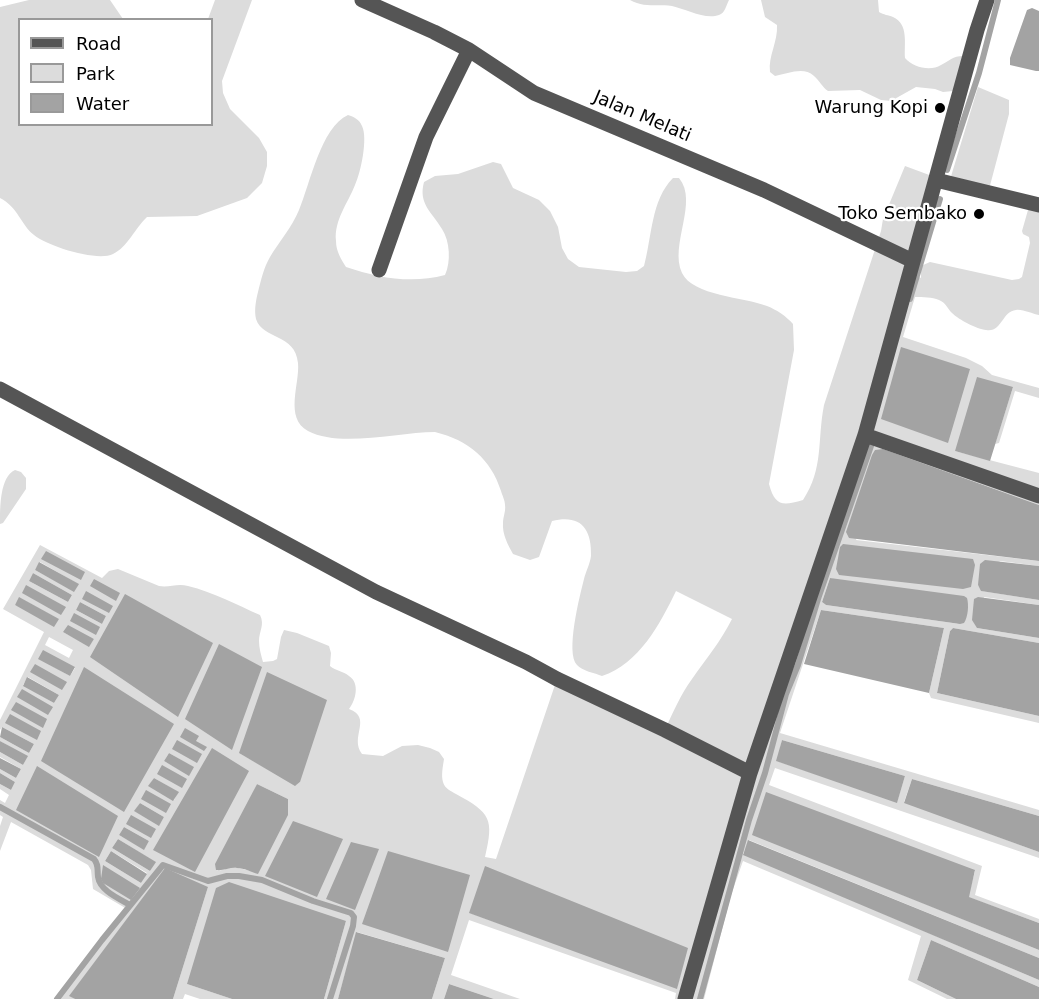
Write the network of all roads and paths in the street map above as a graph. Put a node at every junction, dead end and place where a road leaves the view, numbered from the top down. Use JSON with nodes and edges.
{"nodes":[{"id":1,"x":362,"y":0,"type":"edge"},
{"id":2,"x":987,"y":0,"type":"edge"},
{"id":3,"x":469,"y":50,"type":"junction"},
{"id":4,"x":936,"y":180,"type":"junction"},
{"id":5,"x":1039,"y":206,"type":"edge"},
{"id":6,"x":913,"y":261,"type":"junction"},
{"id":7,"x":379,"y":270,"type":"dead end"},
{"id":8,"x":0,"y":389,"type":"edge"},
{"id":9,"x":865,"y":435,"type":"junction"},
{"id":10,"x":1039,"y":496,"type":"edge"},
{"id":11,"x":750,"y":772,"type":"junction"},
{"id":12,"x":686,"y":999,"type":"edge"}],
"edges":[{"from":1,"to":3,"type":"street","name":"Jalan Melati"},
{"from":2,"to":4,"type":"street"},
{"from":3,"to":6,"type":"street","name":"Jalan Melati"},
{"from":3,"to":7,"type":"street"},
{"from":4,"to":5,"type":"street"},
{"from":4,"to":6,"type":"street"},
{"from":6,"to":9,"type":"street"},
{"from":8,"to":11,"type":"street"},
{"from":9,"to":10,"type":"street"},
{"from":9,"to":11,"type":"street"},
{"from":11,"to":12,"type":"street"}]}
